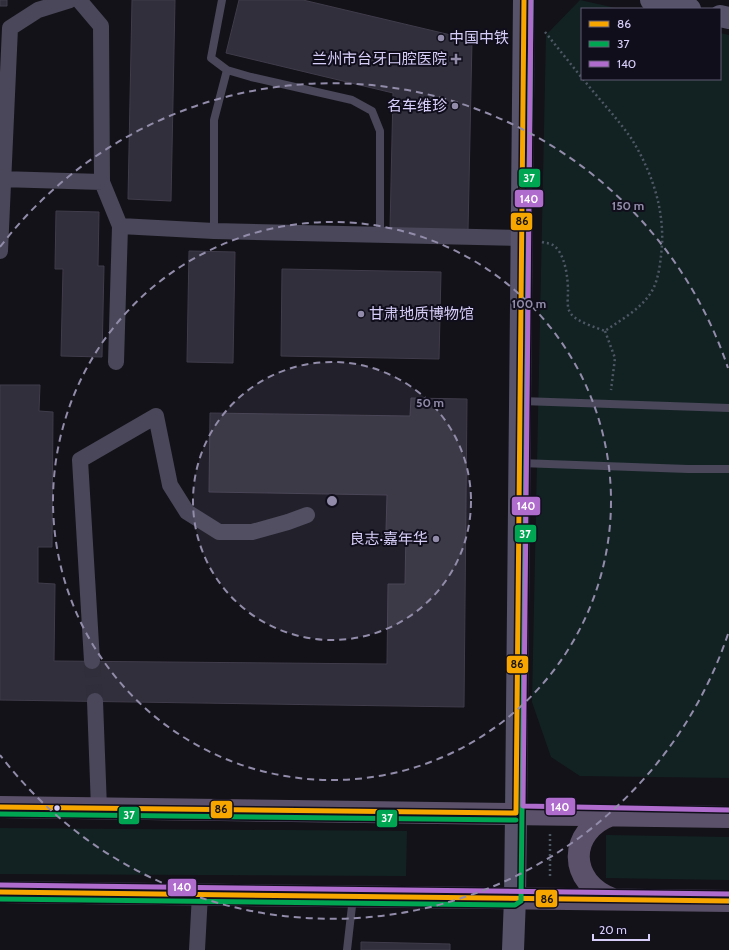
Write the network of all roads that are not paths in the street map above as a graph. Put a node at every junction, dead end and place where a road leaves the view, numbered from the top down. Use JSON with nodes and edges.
{"nodes":[{"id":1,"x":70,"y":0,"type":"edge"},
{"id":2,"x":79,"y":0,"type":"edge"},
{"id":3,"x":222,"y":0,"type":"edge"},
{"id":4,"x":524,"y":0,"type":"edge"},
{"id":5,"x":651,"y":0,"type":"edge"},
{"id":6,"x":686,"y":8,"type":"edge"},
{"id":7,"x":227,"y":70,"type":"junction"},
{"id":8,"x":2,"y":179,"type":"edge"},
{"id":9,"x":102,"y":182,"type":"junction"},
{"id":10,"x":120,"y":226,"type":"junction"},
{"id":11,"x":214,"y":232,"type":"junction"},
{"id":12,"x":380,"y":235,"type":"junction"},
{"id":13,"x":522,"y":238,"type":"junction"},
{"id":14,"x":0,"y":251,"type":"edge"},
{"id":15,"x":116,"y":362,"type":"dead end"},
{"id":16,"x":520,"y":401,"type":"junction"},
{"id":17,"x":729,"y":408,"type":"edge"},
{"id":18,"x":520,"y":463,"type":"junction"},
{"id":19,"x":729,"y":469,"type":"edge"},
{"id":20,"x":307,"y":515,"type":"dead end"},
{"id":21,"x":92,"y":661,"type":"tunnel mouth"},
{"id":22,"x":95,"y":701,"type":"tunnel mouth"},
{"id":23,"x":0,"y":807,"type":"edge"},
{"id":24,"x":99,"y":808,"type":"junction"},
{"id":25,"x":516,"y":813,"type":"junction"},
{"id":26,"x":612,"y":815,"type":"junction"},
{"id":27,"x":729,"y":817,"type":"edge"},
{"id":28,"x":0,"y":892,"type":"edge"},
{"id":29,"x":200,"y":894,"type":"junction"},
{"id":30,"x":353,"y":896,"type":"junction"},
{"id":31,"x":515,"y":898,"type":"junction"},
{"id":32,"x":613,"y":900,"type":"junction"},
{"id":33,"x":729,"y":901,"type":"edge"},
{"id":34,"x":197,"y":950,"type":"edge"},
{"id":35,"x":347,"y":950,"type":"edge"},
{"id":36,"x":512,"y":950,"type":"edge"}],
"edges":[{"from":1,"to":8,"type":"street"},
{"from":2,"to":9,"type":"street"},
{"from":3,"to":7,"type":"lane"},
{"from":4,"to":13,"type":"street"},
{"from":5,"to":6,"type":"street"},
{"from":7,"to":11,"type":"lane"},
{"from":7,"to":12,"type":"lane"},
{"from":8,"to":9,"type":"street"},
{"from":8,"to":14,"type":"street"},
{"from":9,"to":10,"type":"street"},
{"from":10,"to":11,"type":"street"},
{"from":10,"to":15,"type":"street"},
{"from":11,"to":12,"type":"street"},
{"from":12,"to":13,"type":"street"},
{"from":13,"to":16,"type":"street"},
{"from":16,"to":17,"type":"lane"},
{"from":16,"to":18,"type":"street"},
{"from":18,"to":19,"type":"lane"},
{"from":18,"to":25,"type":"street"},
{"from":20,"to":21,"type":"street"},
{"from":22,"to":24,"type":"street"},
{"from":23,"to":24,"type":"main road"},
{"from":24,"to":25,"type":"main road"},
{"from":25,"to":26,"type":"main road"},
{"from":25,"to":31,"type":"street"},
{"from":26,"to":27,"type":"main road"},
{"from":26,"to":32,"type":"main road"},
{"from":28,"to":29,"type":"main road"},
{"from":29,"to":30,"type":"main road"},
{"from":29,"to":34,"type":"street"},
{"from":30,"to":31,"type":"main road"},
{"from":30,"to":35,"type":"lane"},
{"from":31,"to":32,"type":"main road"},
{"from":31,"to":36,"type":"street"},
{"from":32,"to":33,"type":"main road"}]}
